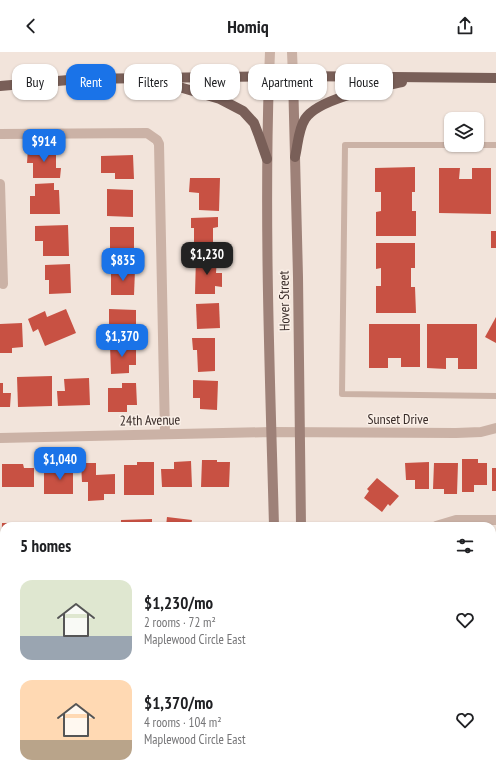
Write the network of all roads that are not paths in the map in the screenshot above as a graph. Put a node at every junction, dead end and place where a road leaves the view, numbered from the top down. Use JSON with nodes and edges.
{"nodes":[{"id":1,"x":270,"y":52,"type":"edge"},
{"id":2,"x":292,"y":52,"type":"edge"},
{"id":3,"x":270,"y":64,"type":"edge"},
{"id":4,"x":292,"y":64,"type":"edge"},
{"id":5,"x":248,"y":77,"type":"edge"},
{"id":6,"x":327,"y":77,"type":"edge"},
{"id":7,"x":124,"y":78,"type":"edge"},
{"id":8,"x":182,"y":78,"type":"edge"},
{"id":9,"x":417,"y":78,"type":"junction"},
{"id":10,"x":496,"y":78,"type":"edge"},
{"id":11,"x":0,"y":86,"type":"edge"},
{"id":12,"x":182,"y":88,"type":"edge"},
{"id":13,"x":268,"y":100,"type":"edge"},
{"id":14,"x":294,"y":100,"type":"edge"},
{"id":15,"x":0,"y":134,"type":"edge"},
{"id":16,"x":444,"y":145,"type":"edge"},
{"id":17,"x":484,"y":145,"type":"edge"},
{"id":18,"x":496,"y":145,"type":"edge"},
{"id":19,"x":295,"y":158,"type":"junction"},
{"id":20,"x":267,"y":159,"type":"junction"},
{"id":21,"x":0,"y":184,"type":"edge"},
{"id":22,"x":3,"y":284,"type":"dead end"},
{"id":23,"x":496,"y":396,"type":"edge"},
{"id":24,"x":496,"y":428,"type":"edge"},
{"id":25,"x":271,"y":432,"type":"junction"},
{"id":26,"x":300,"y":432,"type":"junction"},
{"id":27,"x":165,"y":434,"type":"junction"},
{"id":28,"x":0,"y":438,"type":"edge"},
{"id":29,"x":496,"y":520,"type":"edge"},
{"id":30,"x":274,"y":522,"type":"edge"},
{"id":31,"x":301,"y":522,"type":"edge"},
{"id":32,"x":449,"y":522,"type":"edge"}],
"edges":[{"from":1,"to":3,"type":"street"},
{"from":2,"to":4,"type":"street"},
{"from":5,"to":8,"type":"main road"},
{"from":6,"to":9,"type":"main road"},
{"from":7,"to":11,"type":"main road"},
{"from":9,"to":10,"type":"main road"},
{"from":9,"to":19,"type":"main road"},
{"from":12,"to":20,"type":"main road"},
{"from":13,"to":20,"type":"main road","name":"Hover Street"},
{"from":14,"to":19,"type":"main road","name":"Hover Street"},
{"from":15,"to":27,"type":"street"},
{"from":16,"to":23,"type":"lane"},
{"from":17,"to":18,"type":"lane"},
{"from":19,"to":26,"type":"main road","name":"Hover Street"},
{"from":20,"to":25,"type":"main road","name":"Hover Street"},
{"from":21,"to":22,"type":"street"},
{"from":24,"to":26,"type":"street","name":"Sunset Drive"},
{"from":25,"to":26,"type":"street","name":"24th Avenue"},
{"from":25,"to":27,"type":"street","name":"24th Avenue"},
{"from":25,"to":30,"type":"main road","name":"Hover Street"},
{"from":26,"to":31,"type":"main road","name":"Hover Street"},
{"from":27,"to":28,"type":"street","name":"24th Avenue"},
{"from":29,"to":32,"type":"street"}]}
